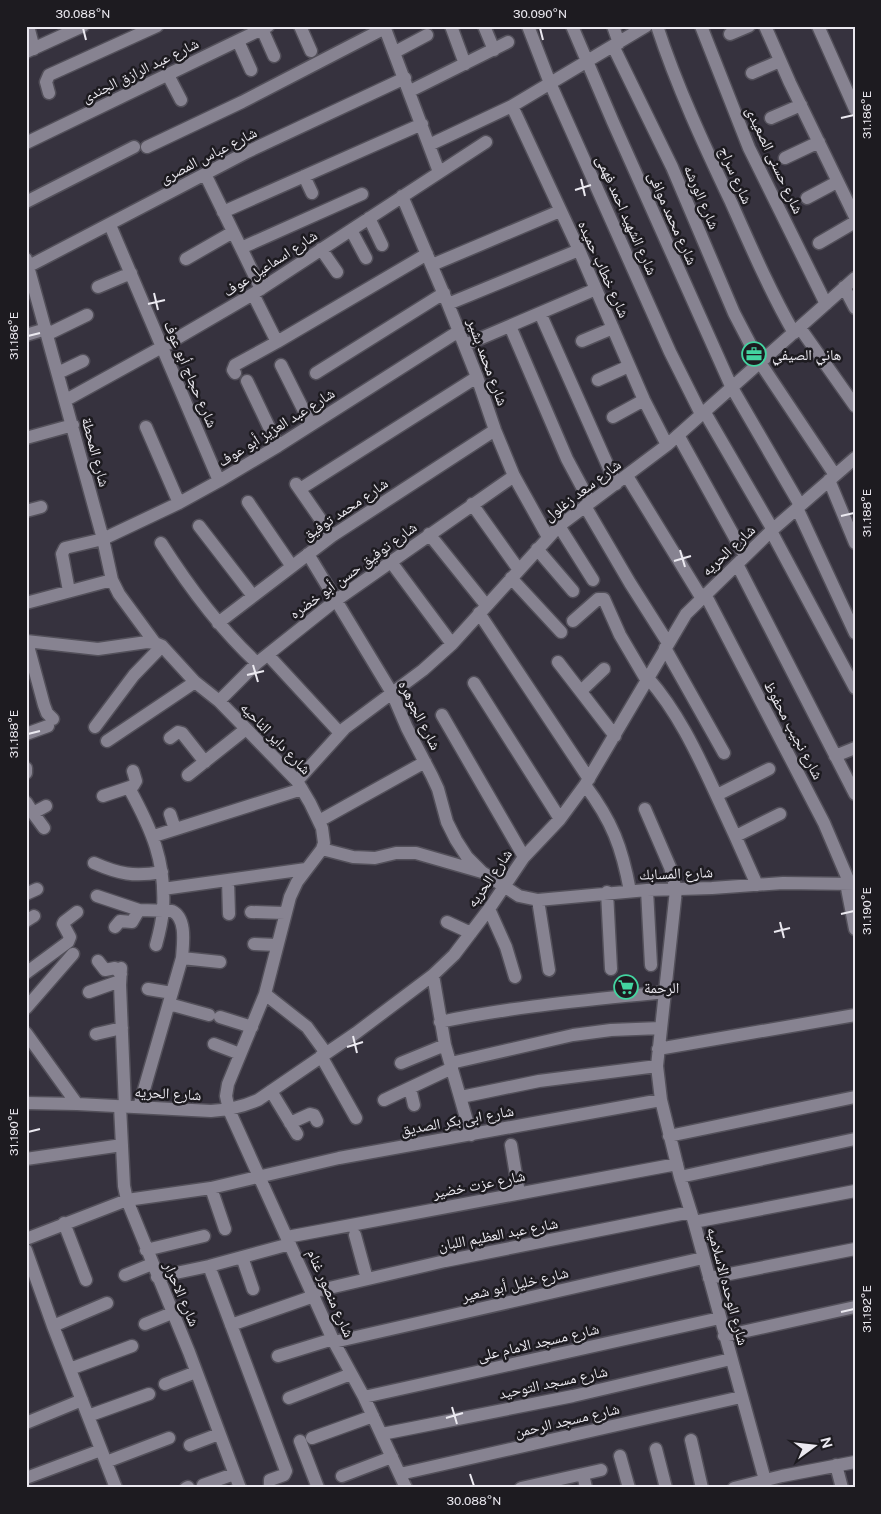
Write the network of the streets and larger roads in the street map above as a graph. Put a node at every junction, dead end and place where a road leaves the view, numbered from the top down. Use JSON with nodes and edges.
{"nodes":[{"id":1,"x":28,"y":26,"type":"edge"},
{"id":2,"x":83,"y":26,"type":"edge"},
{"id":3,"x":157,"y":26,"type":"edge"},
{"id":4,"x":300,"y":26,"type":"edge"},
{"id":5,"x":450,"y":26,"type":"edge"},
{"id":6,"x":484,"y":26,"type":"edge"},
{"id":7,"x":528,"y":26,"type":"edge"},
{"id":8,"x":572,"y":26,"type":"edge"},
{"id":9,"x":613,"y":26,"type":"edge"},
{"id":10,"x":646,"y":26,"type":"edge"},
{"id":11,"x":657,"y":26,"type":"edge"},
{"id":12,"x":702,"y":26,"type":"edge"},
{"id":13,"x":749,"y":26,"type":"edge"},
{"id":14,"x":766,"y":26,"type":"edge"},
{"id":15,"x":818,"y":26,"type":"edge"},
{"id":16,"x":385,"y":27,"type":"edge"},
{"id":17,"x":265,"y":28,"type":"edge"},
{"id":18,"x":130,"y":32,"type":"edge"},
{"id":19,"x":730,"y":34,"type":"dead end"},
{"id":20,"x":427,"y":35,"type":"dead end"},
{"id":21,"x":238,"y":41,"type":"junction"},
{"id":22,"x":508,"y":42,"type":"dead end"},
{"id":23,"x":616,"y":45,"type":"junction"},
{"id":24,"x":494,"y":50,"type":"junction"},
{"id":25,"x":30,"y":51,"type":"edge"},
{"id":26,"x":311,"y":51,"type":"dead end"},
{"id":27,"x":394,"y":52,"type":"junction"},
{"id":28,"x":274,"y":56,"type":"dead end"},
{"id":29,"x":780,"y":60,"type":"junction"},
{"id":30,"x":587,"y":62,"type":"junction"},
{"id":31,"x":465,"y":64,"type":"junction"},
{"id":32,"x":251,"y":70,"type":"dead end"},
{"id":33,"x":752,"y":73,"type":"dead end"},
{"id":34,"x":168,"y":75,"type":"junction"},
{"id":35,"x":405,"y":78,"type":"junction"},
{"id":36,"x":550,"y":83,"type":"junction"},
{"id":37,"x":410,"y":91,"type":"junction"},
{"id":38,"x":50,"y":93,"type":"dead end"},
{"id":39,"x":181,"y":100,"type":"dead end"},
{"id":40,"x":801,"y":105,"type":"junction"},
{"id":41,"x":512,"y":106,"type":"junction"},
{"id":42,"x":855,"y":109,"type":"edge"},
{"id":43,"x":771,"y":118,"type":"dead end"},
{"id":44,"x":422,"y":124,"type":"junction"},
{"id":45,"x":486,"y":142,"type":"dead end"},
{"id":46,"x":819,"y":142,"type":"junction"},
{"id":47,"x":26,"y":143,"type":"edge"},
{"id":48,"x":429,"y":145,"type":"junction"},
{"id":49,"x":786,"y":158,"type":"dead end"},
{"id":50,"x":439,"y":172,"type":"junction"},
{"id":51,"x":205,"y":174,"type":"junction"},
{"id":52,"x":304,"y":176,"type":"junction"},
{"id":53,"x":837,"y":182,"type":"junction"},
{"id":54,"x":312,"y":192,"type":"dead end"},
{"id":55,"x":362,"y":194,"type":"dead end"},
{"id":56,"x":402,"y":196,"type":"junction"},
{"id":57,"x":807,"y":198,"type":"dead end"},
{"id":58,"x":26,"y":202,"type":"edge"},
{"id":59,"x":560,"y":211,"type":"junction"},
{"id":60,"x":223,"y":212,"type":"junction"},
{"id":61,"x":855,"y":217,"type":"edge"},
{"id":62,"x":369,"y":218,"type":"junction"},
{"id":63,"x":855,"y":222,"type":"edge"},
{"id":64,"x":110,"y":225,"type":"junction"},
{"id":65,"x":351,"y":230,"type":"junction"},
{"id":66,"x":233,"y":232,"type":"junction"},
{"id":67,"x":818,"y":243,"type":"dead end"},
{"id":68,"x":382,"y":245,"type":"dead end"},
{"id":69,"x":241,"y":248,"type":"junction"},
{"id":70,"x":321,"y":249,"type":"junction"},
{"id":71,"x":579,"y":250,"type":"junction"},
{"id":72,"x":366,"y":258,"type":"dead end"},
{"id":73,"x":186,"y":259,"type":"dead end"},
{"id":74,"x":430,"y":260,"type":"junction"},
{"id":75,"x":28,"y":262,"type":"edge"},
{"id":76,"x":337,"y":272,"type":"dead end"},
{"id":77,"x":131,"y":273,"type":"junction"},
{"id":78,"x":855,"y":278,"type":"edge"},
{"id":79,"x":98,"y":287,"type":"dead end"},
{"id":80,"x":844,"y":287,"type":"junction"},
{"id":81,"x":596,"y":289,"type":"junction"},
{"id":82,"x":257,"y":292,"type":"junction"},
{"id":83,"x":446,"y":298,"type":"junction"},
{"id":84,"x":826,"y":304,"type":"junction"},
{"id":85,"x":855,"y":308,"type":"edge"},
{"id":86,"x":540,"y":313,"type":"junction"},
{"id":87,"x":87,"y":315,"type":"dead end"},
{"id":88,"x":510,"y":326,"type":"junction"},
{"id":89,"x":613,"y":328,"type":"junction"},
{"id":90,"x":459,"y":330,"type":"junction"},
{"id":91,"x":797,"y":331,"type":"junction"},
{"id":92,"x":47,"y":332,"type":"junction"},
{"id":93,"x":26,"y":335,"type":"edge"},
{"id":94,"x":582,"y":341,"type":"dead end"},
{"id":95,"x":277,"y":342,"type":"junction"},
{"id":96,"x":464,"y":345,"type":"junction"},
{"id":97,"x":162,"y":347,"type":"junction"},
{"id":98,"x":83,"y":361,"type":"dead end"},
{"id":99,"x":759,"y":362,"type":"junction"},
{"id":100,"x":281,"y":365,"type":"dead end"},
{"id":101,"x":629,"y":366,"type":"junction"},
{"id":102,"x":58,"y":373,"type":"junction"},
{"id":103,"x":235,"y":373,"type":"dead end"},
{"id":104,"x":316,"y":373,"type":"dead end"},
{"id":105,"x":477,"y":377,"type":"junction"},
{"id":106,"x":598,"y":380,"type":"dead end"},
{"id":107,"x":247,"y":381,"type":"dead end"},
{"id":108,"x":732,"y":386,"type":"junction"},
{"id":109,"x":66,"y":400,"type":"junction"},
{"id":110,"x":644,"y":400,"type":"junction"},
{"id":111,"x":855,"y":406,"type":"edge"},
{"id":112,"x":703,"y":412,"type":"junction"},
{"id":113,"x":613,"y":417,"type":"dead end"},
{"id":114,"x":73,"y":425,"type":"junction"},
{"id":115,"x":311,"y":425,"type":"junction"},
{"id":116,"x":146,"y":427,"type":"dead end"},
{"id":117,"x":495,"y":430,"type":"junction"},
{"id":118,"x":678,"y":435,"type":"junction"},
{"id":119,"x":26,"y":438,"type":"edge"},
{"id":120,"x":666,"y":445,"type":"junction"},
{"id":121,"x":278,"y":446,"type":"junction"},
{"id":122,"x":855,"y":458,"type":"edge"},
{"id":123,"x":514,"y":476,"type":"junction"},
{"id":124,"x":832,"y":477,"type":"junction"},
{"id":125,"x":622,"y":480,"type":"junction"},
{"id":126,"x":219,"y":481,"type":"junction"},
{"id":127,"x":248,"y":502,"type":"dead end"},
{"id":128,"x":178,"y":503,"type":"junction"},
{"id":129,"x":472,"y":504,"type":"junction"},
{"id":130,"x":588,"y":504,"type":"junction"},
{"id":131,"x":799,"y":506,"type":"junction"},
{"id":132,"x":41,"y":507,"type":"dead end"},
{"id":133,"x":26,"y":511,"type":"edge"},
{"id":134,"x":850,"y":516,"type":"edge"},
{"id":135,"x":198,"y":526,"type":"dead end"},
{"id":136,"x":559,"y":526,"type":"junction"},
{"id":137,"x":772,"y":530,"type":"junction"},
{"id":138,"x":429,"y":534,"type":"junction"},
{"id":139,"x":332,"y":536,"type":"junction"},
{"id":140,"x":548,"y":537,"type":"junction"},
{"id":141,"x":103,"y":539,"type":"junction"},
{"id":142,"x":161,"y":543,"type":"dead end"},
{"id":143,"x":855,"y":543,"type":"edge"},
{"id":144,"x":537,"y":549,"type":"junction"},
{"id":145,"x":308,"y":554,"type":"junction"},
{"id":146,"x":741,"y":560,"type":"junction"},
{"id":147,"x":390,"y":562,"type":"junction"},
{"id":148,"x":292,"y":565,"type":"junction"},
{"id":149,"x":515,"y":574,"type":"junction"},
{"id":150,"x":112,"y":580,"type":"junction"},
{"id":151,"x":593,"y":580,"type":"dead end"},
{"id":152,"x":69,"y":591,"type":"junction"},
{"id":153,"x":573,"y":591,"type":"dead end"},
{"id":154,"x":253,"y":596,"type":"junction"},
{"id":155,"x":703,"y":596,"type":"junction"},
{"id":156,"x":27,"y":600,"type":"edge"},
{"id":157,"x":335,"y":601,"type":"junction"},
{"id":158,"x":482,"y":609,"type":"junction"},
{"id":159,"x":573,"y":621,"type":"dead end"},
{"id":160,"x":218,"y":623,"type":"junction"},
{"id":161,"x":561,"y":632,"type":"dead end"},
{"id":162,"x":855,"y":633,"type":"edge"},
{"id":163,"x":26,"y":642,"type":"edge"},
{"id":164,"x":452,"y":644,"type":"junction"},
{"id":165,"x":158,"y":645,"type":"junction"},
{"id":166,"x":666,"y":646,"type":"junction"},
{"id":167,"x":268,"y":655,"type":"junction"},
{"id":168,"x":558,"y":662,"type":"dead end"},
{"id":169,"x":257,"y":663,"type":"junction"},
{"id":170,"x":604,"y":668,"type":"dead end"},
{"id":171,"x":648,"y":680,"type":"junction"},
{"id":172,"x":196,"y":682,"type":"junction"},
{"id":173,"x":474,"y":683,"type":"dead end"},
{"id":174,"x":855,"y":688,"type":"edge"},
{"id":175,"x":581,"y":692,"type":"junction"},
{"id":176,"x":392,"y":693,"type":"junction"},
{"id":177,"x":218,"y":701,"type":"junction"},
{"id":178,"x":442,"y":715,"type":"dead end"},
{"id":179,"x":95,"y":727,"type":"dead end"},
{"id":180,"x":246,"y":729,"type":"junction"},
{"id":181,"x":340,"y":733,"type":"junction"},
{"id":182,"x":26,"y":734,"type":"edge"},
{"id":183,"x":615,"y":736,"type":"junction"},
{"id":184,"x":170,"y":738,"type":"dead end"},
{"id":185,"x":107,"y":741,"type":"dead end"},
{"id":186,"x":855,"y":748,"type":"edge"},
{"id":187,"x":724,"y":752,"type":"dead end"},
{"id":188,"x":835,"y":756,"type":"junction"},
{"id":189,"x":205,"y":762,"type":"junction"},
{"id":190,"x":425,"y":762,"type":"junction"},
{"id":191,"x":26,"y":768,"type":"edge"},
{"id":192,"x":769,"y":769,"type":"dead end"},
{"id":193,"x":133,"y":771,"type":"dead end"},
{"id":194,"x":26,"y":773,"type":"edge"},
{"id":195,"x":188,"y":775,"type":"dead end"},
{"id":196,"x":852,"y":781,"type":"edge"},
{"id":197,"x":587,"y":782,"type":"junction"},
{"id":198,"x":299,"y":785,"type":"junction"},
{"id":199,"x":129,"y":788,"type":"junction"},
{"id":200,"x":855,"y":794,"type":"edge"},
{"id":201,"x":716,"y":795,"type":"junction"},
{"id":202,"x":103,"y":796,"type":"dead end"},
{"id":203,"x":46,"y":806,"type":"dead end"},
{"id":204,"x":30,"y":808,"type":"edge"},
{"id":205,"x":645,"y":808,"type":"dead end"},
{"id":206,"x":170,"y":814,"type":"dead end"},
{"id":207,"x":780,"y":814,"type":"dead end"},
{"id":208,"x":560,"y":819,"type":"junction"},
{"id":209,"x":319,"y":821,"type":"junction"},
{"id":210,"x":44,"y":828,"type":"dead end"},
{"id":211,"x":175,"y":829,"type":"junction"},
{"id":212,"x":154,"y":836,"type":"junction"},
{"id":213,"x":736,"y":836,"type":"junction"},
{"id":214,"x":322,"y":849,"type":"junction"},
{"id":215,"x":524,"y":857,"type":"junction"},
{"id":216,"x":94,"y":863,"type":"dead end"},
{"id":217,"x":306,"y":869,"type":"junction"},
{"id":218,"x":162,"y":872,"type":"junction"},
{"id":219,"x":482,"y":872,"type":"junction"},
{"id":220,"x":228,"y":880,"type":"junction"},
{"id":221,"x":850,"y":884,"type":"edge"},
{"id":222,"x":757,"y":885,"type":"junction"},
{"id":223,"x":503,"y":886,"type":"junction"},
{"id":224,"x":163,"y":889,"type":"junction"},
{"id":225,"x":647,"y":890,"type":"junction"},
{"id":226,"x":676,"y":890,"type":"junction"},
{"id":227,"x":630,"y":891,"type":"junction"},
{"id":228,"x":607,"y":892,"type":"junction"},
{"id":229,"x":97,"y":896,"type":"dead end"},
{"id":230,"x":538,"y":900,"type":"junction"},
{"id":231,"x":488,"y":909,"type":"junction"},
{"id":232,"x":139,"y":910,"type":"junction"},
{"id":233,"x":163,"y":911,"type":"junction"},
{"id":234,"x":77,"y":912,"type":"dead end"},
{"id":235,"x":251,"y":912,"type":"dead end"},
{"id":236,"x":285,"y":913,"type":"junction"},
{"id":237,"x":229,"y":914,"type":"dead end"},
{"id":238,"x":447,"y":922,"type":"dead end"},
{"id":239,"x":115,"y":927,"type":"dead end"},
{"id":240,"x":855,"y":929,"type":"edge"},
{"id":241,"x":471,"y":932,"type":"junction"},
{"id":242,"x":254,"y":944,"type":"dead end"},
{"id":243,"x":156,"y":945,"type":"dead end"},
{"id":244,"x":277,"y":946,"type":"junction"},
{"id":245,"x":73,"y":954,"type":"dead end"},
{"id":246,"x":182,"y":958,"type":"junction"},
{"id":247,"x":98,"y":961,"type":"dead end"},
{"id":248,"x":220,"y":962,"type":"dead end"},
{"id":249,"x":651,"y":965,"type":"dead end"},
{"id":250,"x":611,"y":969,"type":"dead end"},
{"id":251,"x":549,"y":970,"type":"dead end"},
{"id":252,"x":26,"y":973,"type":"edge"},
{"id":253,"x":121,"y":974,"type":"junction"},
{"id":254,"x":433,"y":975,"type":"junction"},
{"id":255,"x":516,"y":977,"type":"dead end"},
{"id":256,"x":148,"y":989,"type":"dead end"},
{"id":257,"x":90,"y":992,"type":"dead end"},
{"id":258,"x":665,"y":992,"type":"junction"},
{"id":259,"x":265,"y":994,"type":"junction"},
{"id":260,"x":170,"y":998,"type":"junction"},
{"id":261,"x":26,"y":1008,"type":"edge"},
{"id":262,"x":855,"y":1015,"type":"edge"},
{"id":263,"x":440,"y":1022,"type":"junction"},
{"id":264,"x":252,"y":1027,"type":"junction"},
{"id":265,"x":122,"y":1028,"type":"junction"},
{"id":266,"x":661,"y":1028,"type":"junction"},
{"id":267,"x":96,"y":1034,"type":"dead end"},
{"id":268,"x":28,"y":1039,"type":"edge"},
{"id":269,"x":214,"y":1044,"type":"dead end"},
{"id":270,"x":445,"y":1045,"type":"junction"},
{"id":271,"x":658,"y":1049,"type":"junction"},
{"id":272,"x":240,"y":1054,"type":"junction"},
{"id":273,"x":324,"y":1055,"type":"junction"},
{"id":274,"x":401,"y":1063,"type":"dead end"},
{"id":275,"x":452,"y":1066,"type":"junction"},
{"id":276,"x":657,"y":1066,"type":"junction"},
{"id":277,"x":410,"y":1088,"type":"junction"},
{"id":278,"x":271,"y":1091,"type":"junction"},
{"id":279,"x":461,"y":1097,"type":"junction"},
{"id":280,"x":855,"y":1098,"type":"edge"},
{"id":281,"x":384,"y":1100,"type":"dead end"},
{"id":282,"x":661,"y":1100,"type":"junction"},
{"id":283,"x":26,"y":1103,"type":"edge"},
{"id":284,"x":77,"y":1104,"type":"junction"},
{"id":285,"x":414,"y":1105,"type":"dead end"},
{"id":286,"x":123,"y":1106,"type":"junction"},
{"id":287,"x":139,"y":1108,"type":"junction"},
{"id":288,"x":230,"y":1110,"type":"junction"},
{"id":289,"x":356,"y":1118,"type":"dead end"},
{"id":290,"x":317,"y":1121,"type":"dead end"},
{"id":291,"x":471,"y":1135,"type":"junction"},
{"id":292,"x":669,"y":1136,"type":"junction"},
{"id":293,"x":855,"y":1139,"type":"edge"},
{"id":294,"x":122,"y":1145,"type":"junction"},
{"id":295,"x":511,"y":1145,"type":"dead end"},
{"id":296,"x":26,"y":1158,"type":"edge"},
{"id":297,"x":677,"y":1164,"type":"junction"},
{"id":298,"x":260,"y":1176,"type":"junction"},
{"id":299,"x":680,"y":1177,"type":"junction"},
{"id":300,"x":211,"y":1188,"type":"junction"},
{"id":301,"x":855,"y":1191,"type":"edge"},
{"id":302,"x":519,"y":1193,"type":"junction"},
{"id":303,"x":127,"y":1200,"type":"junction"},
{"id":304,"x":692,"y":1217,"type":"junction"},
{"id":305,"x":64,"y":1223,"type":"junction"},
{"id":306,"x":224,"y":1229,"type":"dead end"},
{"id":307,"x":355,"y":1235,"type":"dead end"},
{"id":308,"x":204,"y":1236,"type":"dead end"},
{"id":309,"x":26,"y":1239,"type":"edge"},
{"id":310,"x":289,"y":1240,"type":"junction"},
{"id":311,"x":855,"y":1249,"type":"edge"},
{"id":312,"x":26,"y":1250,"type":"edge"},
{"id":313,"x":146,"y":1250,"type":"junction"},
{"id":314,"x":242,"y":1257,"type":"junction"},
{"id":315,"x":704,"y":1258,"type":"junction"},
{"id":316,"x":152,"y":1264,"type":"junction"},
{"id":317,"x":209,"y":1266,"type":"junction"},
{"id":318,"x":125,"y":1274,"type":"dead end"},
{"id":319,"x":157,"y":1277,"type":"junction"},
{"id":320,"x":709,"y":1278,"type":"junction"},
{"id":321,"x":367,"y":1279,"type":"junction"},
{"id":322,"x":86,"y":1280,"type":"dead end"},
{"id":323,"x":253,"y":1289,"type":"dead end"},
{"id":324,"x":313,"y":1294,"type":"junction"},
{"id":325,"x":107,"y":1303,"type":"dead end"},
{"id":326,"x":855,"y":1307,"type":"edge"},
{"id":327,"x":172,"y":1313,"type":"junction"},
{"id":328,"x":720,"y":1318,"type":"junction"},
{"id":329,"x":146,"y":1324,"type":"dead end"},
{"id":330,"x":231,"y":1325,"type":"junction"},
{"id":331,"x":53,"y":1326,"type":"junction"},
{"id":332,"x":724,"y":1336,"type":"junction"},
{"id":333,"x":334,"y":1340,"type":"junction"},
{"id":334,"x":132,"y":1346,"type":"dead end"},
{"id":335,"x":278,"y":1356,"type":"dead end"},
{"id":336,"x":731,"y":1359,"type":"junction"},
{"id":337,"x":70,"y":1369,"type":"junction"},
{"id":338,"x":196,"y":1372,"type":"junction"},
{"id":339,"x":351,"y":1374,"type":"junction"},
{"id":340,"x":165,"y":1384,"type":"dead end"},
{"id":341,"x":149,"y":1394,"type":"dead end"},
{"id":342,"x":364,"y":1397,"type":"junction"},
{"id":343,"x":741,"y":1397,"type":"junction"},
{"id":344,"x":289,"y":1398,"type":"dead end"},
{"id":345,"x":82,"y":1400,"type":"junction"},
{"id":346,"x":88,"y":1416,"type":"junction"},
{"id":347,"x":373,"y":1416,"type":"junction"},
{"id":348,"x":26,"y":1423,"type":"edge"},
{"id":349,"x":219,"y":1434,"type":"junction"},
{"id":350,"x":382,"y":1434,"type":"junction"},
{"id":351,"x":169,"y":1438,"type":"dead end"},
{"id":352,"x":691,"y":1440,"type":"dead end"},
{"id":353,"x":190,"y":1445,"type":"dead end"},
{"id":354,"x":656,"y":1449,"type":"dead end"},
{"id":355,"x":101,"y":1450,"type":"junction"},
{"id":356,"x":620,"y":1456,"type":"dead end"},
{"id":357,"x":392,"y":1457,"type":"junction"},
{"id":358,"x":106,"y":1462,"type":"junction"},
{"id":359,"x":855,"y":1462,"type":"edge"},
{"id":360,"x":836,"y":1465,"type":"junction"},
{"id":361,"x":600,"y":1470,"type":"dead end"},
{"id":362,"x":234,"y":1474,"type":"junction"},
{"id":363,"x":400,"y":1474,"type":"junction"},
{"id":364,"x":583,"y":1474,"type":"junction"},
{"id":365,"x":342,"y":1476,"type":"dead end"},
{"id":366,"x":26,"y":1478,"type":"edge"},
{"id":367,"x":765,"y":1480,"type":"junction"},
{"id":368,"x":784,"y":1482,"type":"edge"},
{"id":369,"x":203,"y":1485,"type":"dead end"},
{"id":370,"x":116,"y":1488,"type":"edge"},
{"id":371,"x":240,"y":1488,"type":"edge"},
{"id":372,"x":272,"y":1488,"type":"edge"},
{"id":373,"x":318,"y":1488,"type":"edge"},
{"id":374,"x":406,"y":1488,"type":"edge"},
{"id":375,"x":521,"y":1488,"type":"edge"},
{"id":376,"x":586,"y":1488,"type":"edge"},
{"id":377,"x":629,"y":1488,"type":"edge"},
{"id":378,"x":666,"y":1488,"type":"edge"},
{"id":379,"x":702,"y":1488,"type":"edge"},
{"id":380,"x":734,"y":1488,"type":"edge"},
{"id":381,"x":842,"y":1488,"type":"edge"}],
"edges":[{"from":1,"to":25,"type":"street"},
{"from":2,"to":25,"type":"street"},
{"from":3,"to":18,"type":"street"},
{"from":4,"to":26,"type":"street"},
{"from":5,"to":31,"type":"street"},
{"from":6,"to":24,"type":"street"},
{"from":7,"to":36,"type":"street","name":"شارع الشهيد احمد فهمى"},
{"from":8,"to":30,"type":"street","name":"شارع محمد موافى"},
{"from":9,"to":23,"type":"street","name":"شارع الورشه"},
{"from":10,"to":23,"type":"street"},
{"from":11,"to":91,"type":"street","name":"شارع سراج"},
{"from":12,"to":84,"type":"street","name":"شارع حسنى الصعيدى"},
{"from":13,"to":19,"type":"street"},
{"from":14,"to":29,"type":"street"},
{"from":15,"to":42,"type":"street"},
{"from":16,"to":27,"type":"street"},
{"from":16,"to":58,"type":"street"},
{"from":17,"to":21,"type":"street","name":"شارع عبد الرازق الجندى"},
{"from":17,"to":28,"type":"street"},
{"from":18,"to":38,"type":"street"},
{"from":20,"to":27,"type":"street"},
{"from":21,"to":32,"type":"street"},
{"from":21,"to":34,"type":"street","name":"شارع عبد الرازق الجندى"},
{"from":22,"to":24,"type":"street"},
{"from":23,"to":30,"type":"street"},
{"from":23,"to":99,"type":"street","name":"شارع الورشه"},
{"from":24,"to":31,"type":"street"},
{"from":27,"to":35,"type":"street"},
{"from":29,"to":33,"type":"street"},
{"from":29,"to":40,"type":"street"},
{"from":30,"to":36,"type":"street"},
{"from":30,"to":108,"type":"street","name":"شارع محمد موافى"},
{"from":31,"to":37,"type":"street"},
{"from":34,"to":39,"type":"street"},
{"from":34,"to":47,"type":"street","name":"شارع عبد الرازق الجندى"},
{"from":35,"to":37,"type":"street"},
{"from":35,"to":51,"type":"street","name":"شارع عباس المصرى"},
{"from":36,"to":41,"type":"street"},
{"from":36,"to":112,"type":"street","name":"شارع الشهيد احمد فهمى"},
{"from":37,"to":44,"type":"street"},
{"from":40,"to":43,"type":"street"},
{"from":40,"to":46,"type":"street"},
{"from":41,"to":48,"type":"street"},
{"from":41,"to":59,"type":"street","name":"شارع خطاب حميده"},
{"from":44,"to":48,"type":"street"},
{"from":44,"to":52,"type":"street"},
{"from":45,"to":50,"type":"street","name":"شارع اسماعيل عوف"},
{"from":46,"to":49,"type":"street"},
{"from":46,"to":53,"type":"street"},
{"from":48,"to":50,"type":"street"},
{"from":50,"to":56,"type":"street","name":"شارع اسماعيل عوف"},
{"from":51,"to":60,"type":"street"},
{"from":51,"to":64,"type":"street","name":"شارع عباس المصرى"},
{"from":52,"to":54,"type":"street"},
{"from":52,"to":60,"type":"street"},
{"from":53,"to":57,"type":"street"},
{"from":53,"to":61,"type":"street"},
{"from":55,"to":69,"type":"street"},
{"from":56,"to":62,"type":"street","name":"شارع اسماعيل عوف"},
{"from":56,"to":74,"type":"street","name":"شارع محمد بشير"},
{"from":59,"to":71,"type":"street","name":"شارع خطاب حميده"},
{"from":59,"to":74,"type":"street"},
{"from":60,"to":66,"type":"street"},
{"from":62,"to":65,"type":"street","name":"شارع اسماعيل عوف"},
{"from":62,"to":68,"type":"street"},
{"from":63,"to":67,"type":"street"},
{"from":64,"to":75,"type":"street","name":"شارع عباس المصرى"},
{"from":64,"to":77,"type":"street","name":"شارع حجاج أبو عوف"},
{"from":65,"to":70,"type":"street","name":"شارع اسماعيل عوف"},
{"from":65,"to":72,"type":"street"},
{"from":66,"to":69,"type":"street"},
{"from":66,"to":73,"type":"street"},
{"from":69,"to":82,"type":"street"},
{"from":70,"to":76,"type":"street"},
{"from":70,"to":82,"type":"street","name":"شارع اسماعيل عوف"},
{"from":71,"to":81,"type":"street","name":"شارع خطاب حميده"},
{"from":71,"to":83,"type":"street"},
{"from":74,"to":83,"type":"street","name":"شارع محمد بشير"},
{"from":74,"to":95,"type":"street"},
{"from":75,"to":92,"type":"street","name":"شارع المحطة"},
{"from":77,"to":79,"type":"street"},
{"from":77,"to":97,"type":"street","name":"شارع حجاج أبو عوف"},
{"from":78,"to":80,"type":"street","name":"شارع سعد زغلول"},
{"from":80,"to":84,"type":"street","name":"شارع سعد زغلول"},
{"from":80,"to":85,"type":"street"},
{"from":81,"to":86,"type":"street"},
{"from":81,"to":89,"type":"street","name":"شارع خطاب حميده"},
{"from":82,"to":95,"type":"street"},
{"from":82,"to":97,"type":"street","name":"شارع اسماعيل عوف"},
{"from":83,"to":90,"type":"street","name":"شارع محمد بشير"},
{"from":83,"to":104,"type":"street"},
{"from":84,"to":91,"type":"street","name":"شارع سعد زغلول"},
{"from":86,"to":88,"type":"street"},
{"from":86,"to":125,"type":"street","name":"شارع نجيب محفوظ"},
{"from":87,"to":92,"type":"street"},
{"from":88,"to":96,"type":"street"},
{"from":88,"to":130,"type":"street"},
{"from":89,"to":94,"type":"street"},
{"from":89,"to":101,"type":"street","name":"شارع خطاب حميده"},
{"from":90,"to":96,"type":"street","name":"شارع محمد بشير"},
{"from":90,"to":115,"type":"street","name":"شارع عبد العزيز أبو عوف"},
{"from":91,"to":99,"type":"street","name":"شارع سعد زغلول"},
{"from":91,"to":111,"type":"street","name":"شارع سراج"},
{"from":92,"to":93,"type":"street"},
{"from":92,"to":102,"type":"street","name":"شارع المحطة"},
{"from":95,"to":103,"type":"street"},
{"from":96,"to":105,"type":"street","name":"شارع محمد بشير"},
{"from":97,"to":109,"type":"street","name":"شارع اسماعيل عوف"},
{"from":97,"to":126,"type":"street","name":"شارع حجاج أبو عوف"},
{"from":98,"to":102,"type":"street"},
{"from":99,"to":108,"type":"street","name":"شارع سعد زغلول"},
{"from":99,"to":124,"type":"street","name":"شارع الورشه"},
{"from":100,"to":115,"type":"street"},
{"from":101,"to":106,"type":"street"},
{"from":101,"to":110,"type":"street","name":"شارع خطاب حميده"},
{"from":102,"to":109,"type":"street","name":"شارع المحطة"},
{"from":105,"to":117,"type":"street","name":"شارع محمد بشير"},
{"from":105,"to":139,"type":"street"},
{"from":107,"to":121,"type":"street"},
{"from":108,"to":112,"type":"street","name":"شارع سعد زغلول"},
{"from":108,"to":131,"type":"street","name":"شارع محمد موافى"},
{"from":109,"to":114,"type":"street","name":"شارع المحطة"},
{"from":110,"to":113,"type":"street"},
{"from":110,"to":120,"type":"street","name":"شارع خطاب حميده"},
{"from":112,"to":118,"type":"street","name":"شارع سعد زغلول"},
{"from":112,"to":137,"type":"street","name":"شارع الشهيد احمد فهمى"},
{"from":114,"to":119,"type":"street"},
{"from":114,"to":141,"type":"street","name":"شارع المحطة"},
{"from":115,"to":121,"type":"street","name":"شارع عبد العزيز أبو عوف"},
{"from":116,"to":128,"type":"street"},
{"from":117,"to":123,"type":"street","name":"شارع محمد بشير"},
{"from":117,"to":139,"type":"street","name":"شارع محمد توفيق"},
{"from":118,"to":120,"type":"street","name":"شارع سعد زغلول"},
{"from":118,"to":146,"type":"street"},
{"from":120,"to":125,"type":"street","name":"شارع سعد زغلول"},
{"from":121,"to":126,"type":"street","name":"شارع عبد العزيز أبو عوف"},
{"from":122,"to":124,"type":"street","name":"شارع الحريه"},
{"from":123,"to":129,"type":"street","name":"شارع توفيق حسن أبو خضره"},
{"from":123,"to":140,"type":"street","name":"شارع محمد بشير"},
{"from":124,"to":131,"type":"street","name":"شارع الحريه"},
{"from":124,"to":134,"type":"street","name":"شارع الورشه"},
{"from":125,"to":130,"type":"street","name":"شارع سعد زغلول"},
{"from":125,"to":155,"type":"street","name":"شارع نجيب محفوظ"},
{"from":126,"to":128,"type":"street","name":"شارع عبد العزيز أبو عوف"},
{"from":127,"to":148,"type":"street"},
{"from":128,"to":141,"type":"street","name":"شارع عبد العزيز أبو عوف"},
{"from":129,"to":138,"type":"street","name":"شارع توفيق حسن أبو خضره"},
{"from":129,"to":149,"type":"street"},
{"from":130,"to":136,"type":"street","name":"شارع سعد زغلول"},
{"from":130,"to":166,"type":"street"},
{"from":131,"to":137,"type":"street","name":"شارع الحريه"},
{"from":131,"to":162,"type":"street","name":"شارع محمد موافى"},
{"from":132,"to":133,"type":"street"},
{"from":134,"to":143,"type":"street","name":"شارع الورشه"},
{"from":135,"to":154,"type":"street"},
{"from":136,"to":140,"type":"street","name":"شارع سعد زغلول"},
{"from":136,"to":151,"type":"street"},
{"from":137,"to":146,"type":"street","name":"شارع الحريه"},
{"from":137,"to":174,"type":"street","name":"شارع الشهيد احمد فهمى"},
{"from":138,"to":147,"type":"street","name":"شارع توفيق حسن أبو خضره"},
{"from":138,"to":158,"type":"street"},
{"from":139,"to":145,"type":"street","name":"شارع محمد توفيق"},
{"from":140,"to":144,"type":"street","name":"شارع سعد زغلول"},
{"from":141,"to":150,"type":"street","name":"شارع المحطة"},
{"from":141,"to":152,"type":"street","name":"شارع عبد العزيز أبو عوف"},
{"from":142,"to":160,"type":"street"},
{"from":144,"to":149,"type":"street","name":"شارع سعد زغلول"},
{"from":144,"to":153,"type":"street"},
{"from":145,"to":148,"type":"street","name":"شارع محمد توفيق"},
{"from":145,"to":157,"type":"street","name":"شارع الجوهره"},
{"from":146,"to":155,"type":"street","name":"شارع الحريه"},
{"from":146,"to":188,"type":"street"},
{"from":147,"to":157,"type":"street","name":"شارع توفيق حسن أبو خضره"},
{"from":147,"to":164,"type":"street"},
{"from":148,"to":154,"type":"street","name":"شارع محمد توفيق"},
{"from":149,"to":158,"type":"street","name":"شارع سعد زغلول"},
{"from":149,"to":161,"type":"street"},
{"from":150,"to":152,"type":"street"},
{"from":150,"to":165,"type":"street","name":"شارع المحطة"},
{"from":152,"to":156,"type":"street"},
{"from":154,"to":160,"type":"street","name":"شارع محمد توفيق"},
{"from":155,"to":166,"type":"street","name":"شارع الحريه"},
{"from":155,"to":221,"type":"street","name":"شارع نجيب محفوظ"},
{"from":157,"to":167,"type":"street","name":"شارع توفيق حسن أبو خضره"},
{"from":157,"to":176,"type":"street","name":"شارع الجوهره"},
{"from":158,"to":164,"type":"street","name":"شارع سعد زغلول"},
{"from":158,"to":197,"type":"street"},
{"from":159,"to":171,"type":"street"},
{"from":160,"to":169,"type":"street"},
{"from":163,"to":165,"type":"street"},
{"from":163,"to":182,"type":"street"},
{"from":164,"to":176,"type":"street","name":"شارع سعد زغلول"},
{"from":165,"to":172,"type":"street","name":"شارع داير الناحيه"},
{"from":165,"to":179,"type":"street"},
{"from":166,"to":171,"type":"street","name":"شارع الحريه"},
{"from":166,"to":187,"type":"street"},
{"from":167,"to":169,"type":"street","name":"شارع توفيق حسن أبو خضره"},
{"from":167,"to":181,"type":"street"},
{"from":168,"to":175,"type":"street"},
{"from":169,"to":177,"type":"street","name":"شارع توفيق حسن أبو خضره"},
{"from":170,"to":175,"type":"street"},
{"from":171,"to":183,"type":"street","name":"شارع الحريه"},
{"from":171,"to":201,"type":"street"},
{"from":172,"to":177,"type":"street","name":"شارع داير الناحيه"},
{"from":172,"to":185,"type":"street"},
{"from":173,"to":208,"type":"street"},
{"from":175,"to":183,"type":"street"},
{"from":176,"to":181,"type":"street","name":"شارع سعد زغلول"},
{"from":176,"to":190,"type":"street","name":"شارع الجوهره"},
{"from":177,"to":180,"type":"street","name":"شارع داير الناحيه"},
{"from":178,"to":215,"type":"street"},
{"from":180,"to":189,"type":"street"},
{"from":180,"to":198,"type":"street","name":"شارع داير الناحيه"},
{"from":181,"to":198,"type":"street","name":"شارع سعد زغلول"},
{"from":183,"to":197,"type":"street","name":"شارع الحريه"},
{"from":184,"to":189,"type":"street"},
{"from":186,"to":188,"type":"street"},
{"from":188,"to":196,"type":"street"},
{"from":189,"to":195,"type":"street"},
{"from":190,"to":209,"type":"street"},
{"from":190,"to":219,"type":"street","name":"شارع الجوهره"},
{"from":191,"to":194,"type":"street"},
{"from":192,"to":201,"type":"street"},
{"from":193,"to":199,"type":"street"},
{"from":196,"to":200,"type":"street"},
{"from":197,"to":208,"type":"street","name":"شارع الحريه"},
{"from":197,"to":227,"type":"street"},
{"from":198,"to":209,"type":"street","name":"شارع داير الناحيه"},
{"from":198,"to":211,"type":"street"},
{"from":199,"to":202,"type":"street"},
{"from":199,"to":212,"type":"street"},
{"from":201,"to":213,"type":"street"},
{"from":203,"to":204,"type":"street"},
{"from":204,"to":210,"type":"street"},
{"from":205,"to":226,"type":"street"},
{"from":206,"to":211,"type":"street"},
{"from":207,"to":213,"type":"street"},
{"from":208,"to":215,"type":"street","name":"شارع الحريه"},
{"from":209,"to":214,"type":"street","name":"شارع داير الناحيه"},
{"from":211,"to":212,"type":"street"},
{"from":212,"to":218,"type":"street"},
{"from":213,"to":222,"type":"street"},
{"from":214,"to":217,"type":"street"},
{"from":214,"to":219,"type":"street"},
{"from":215,"to":223,"type":"street","name":"شارع الحريه"},
{"from":216,"to":218,"type":"street"},
{"from":217,"to":220,"type":"street"},
{"from":217,"to":236,"type":"street"},
{"from":218,"to":224,"type":"street"},
{"from":219,"to":223,"type":"street","name":"شارع الجوهره"},
{"from":220,"to":224,"type":"street"},
{"from":220,"to":237,"type":"street"},
{"from":221,"to":222,"type":"street","name":"شارع المسابك"},
{"from":221,"to":240,"type":"street","name":"شارع نجيب محفوظ"},
{"from":222,"to":226,"type":"street","name":"شارع المسابك"},
{"from":223,"to":230,"type":"street","name":"شارع المسابك"},
{"from":223,"to":231,"type":"street","name":"شارع الحريه"},
{"from":224,"to":233,"type":"street"},
{"from":225,"to":226,"type":"street","name":"شارع المسابك"},
{"from":225,"to":227,"type":"street","name":"شارع المسابك"},
{"from":225,"to":249,"type":"street"},
{"from":226,"to":258,"type":"street","name":"شارع الوحده الاسلاميه"},
{"from":227,"to":228,"type":"street","name":"شارع المسابك"},
{"from":228,"to":230,"type":"street","name":"شارع المسابك"},
{"from":228,"to":250,"type":"street"},
{"from":229,"to":232,"type":"street"},
{"from":230,"to":251,"type":"street"},
{"from":231,"to":241,"type":"street","name":"شارع الحريه"},
{"from":231,"to":255,"type":"street"},
{"from":232,"to":233,"type":"street"},
{"from":232,"to":239,"type":"street"},
{"from":233,"to":243,"type":"street"},
{"from":233,"to":246,"type":"street"},
{"from":234,"to":252,"type":"street"},
{"from":235,"to":236,"type":"street"},
{"from":236,"to":244,"type":"street"},
{"from":238,"to":241,"type":"street"},
{"from":241,"to":254,"type":"street","name":"شارع الحريه"},
{"from":242,"to":244,"type":"street"},
{"from":244,"to":259,"type":"street"},
{"from":245,"to":261,"type":"street"},
{"from":246,"to":248,"type":"street"},
{"from":246,"to":260,"type":"street"},
{"from":247,"to":253,"type":"street"},
{"from":253,"to":257,"type":"street"},
{"from":253,"to":265,"type":"street","name":"شارع الاحرار"},
{"from":254,"to":263,"type":"street"},
{"from":254,"to":273,"type":"street","name":"شارع الحريه"},
{"from":256,"to":260,"type":"street"},
{"from":258,"to":263,"type":"street"},
{"from":258,"to":266,"type":"street","name":"شارع الوحده الاسلاميه"},
{"from":259,"to":264,"type":"street"},
{"from":259,"to":273,"type":"street"},
{"from":260,"to":264,"type":"street"},
{"from":260,"to":287,"type":"street"},
{"from":262,"to":271,"type":"street"},
{"from":263,"to":270,"type":"street"},
{"from":264,"to":272,"type":"street"},
{"from":265,"to":267,"type":"street"},
{"from":265,"to":286,"type":"street","name":"شارع الاحرار"},
{"from":266,"to":271,"type":"street","name":"شارع الوحده الاسلاميه"},
{"from":266,"to":275,"type":"street"},
{"from":268,"to":284,"type":"street"},
{"from":269,"to":272,"type":"street"},
{"from":270,"to":274,"type":"street"},
{"from":270,"to":275,"type":"street"},
{"from":271,"to":276,"type":"street","name":"شارع الوحده الاسلاميه"},
{"from":272,"to":288,"type":"street"},
{"from":273,"to":278,"type":"street","name":"شارع الحريه"},
{"from":273,"to":289,"type":"street"},
{"from":275,"to":277,"type":"street"},
{"from":275,"to":279,"type":"street"},
{"from":276,"to":279,"type":"street"},
{"from":276,"to":282,"type":"street","name":"شارع الوحده الاسلاميه"},
{"from":277,"to":281,"type":"street"},
{"from":277,"to":285,"type":"street"},
{"from":278,"to":288,"type":"street","name":"شارع الحريه"},
{"from":278,"to":290,"type":"street"},
{"from":279,"to":291,"type":"street"},
{"from":280,"to":292,"type":"street"},
{"from":282,"to":291,"type":"street","name":"شارع ابى بكر الصديق"},
{"from":282,"to":292,"type":"street","name":"شارع الوحده الاسلاميه"},
{"from":283,"to":284,"type":"street","name":"شارع الحريه"},
{"from":284,"to":286,"type":"street","name":"شارع الحريه"},
{"from":286,"to":287,"type":"street","name":"شارع الحريه"},
{"from":286,"to":294,"type":"street","name":"شارع الاحرار"},
{"from":287,"to":288,"type":"street","name":"شارع الحريه"},
{"from":288,"to":298,"type":"street","name":"شارع منصور غنام"},
{"from":291,"to":298,"type":"street","name":"شارع ابى بكر الصديق"},
{"from":292,"to":297,"type":"street","name":"شارع الوحده الاسلاميه"},
{"from":293,"to":299,"type":"street"},
{"from":294,"to":296,"type":"street"},
{"from":294,"to":303,"type":"street","name":"شارع الاحرار"},
{"from":295,"to":302,"type":"street"},
{"from":297,"to":299,"type":"street","name":"شارع الوحده الاسلاميه"},
{"from":297,"to":302,"type":"street","name":"شارع عزت خضير"},
{"from":298,"to":300,"type":"street","name":"شارع ابى بكر الصديق"},
{"from":298,"to":310,"type":"street","name":"شارع منصور غنام"},
{"from":299,"to":304,"type":"street","name":"شارع الوحده الاسلاميه"},
{"from":300,"to":303,"type":"street","name":"شارع ابى بكر الصديق"},
{"from":300,"to":306,"type":"street"},
{"from":301,"to":304,"type":"street","name":"شارع عبد العظيم اللبان"},
{"from":302,"to":310,"type":"street","name":"شارع عزت خضير"},
{"from":303,"to":305,"type":"street","name":"شارع ابى بكر الصديق"},
{"from":303,"to":313,"type":"street","name":"شارع الاحرار"},
{"from":304,"to":315,"type":"street","name":"شارع الوحده الاسلاميه"},
{"from":304,"to":321,"type":"street","name":"شارع عبد العظيم اللبان"},
{"from":305,"to":309,"type":"street","name":"شارع ابى بكر الصديق"},
{"from":305,"to":322,"type":"street"},
{"from":307,"to":321,"type":"street"},
{"from":308,"to":313,"type":"street"},
{"from":310,"to":314,"type":"street","name":"شارع عزت خضير"},
{"from":310,"to":324,"type":"street","name":"شارع منصور غنام"},
{"from":311,"to":320,"type":"street"},
{"from":312,"to":331,"type":"street"},
{"from":313,"to":316,"type":"street","name":"شارع الاحرار"},
{"from":314,"to":317,"type":"street","name":"شارع عزت خضير"},
{"from":314,"to":323,"type":"street"},
{"from":315,"to":320,"type":"street","name":"شارع الوحده الاسلاميه"},
{"from":315,"to":333,"type":"street","name":"شارع خليل أبو شعير"},
{"from":316,"to":318,"type":"street"},
{"from":316,"to":319,"type":"street","name":"شارع الاحرار"},
{"from":317,"to":319,"type":"street","name":"شارع عزت خضير"},
{"from":317,"to":330,"type":"street"},
{"from":319,"to":327,"type":"street","name":"شارع الاحرار"},
{"from":320,"to":328,"type":"street","name":"شارع الوحده الاسلاميه"},
{"from":321,"to":324,"type":"street","name":"شارع عبد العظيم اللبان"},
{"from":324,"to":330,"type":"street"},
{"from":324,"to":333,"type":"street","name":"شارع منصور غنام"},
{"from":325,"to":331,"type":"street"},
{"from":326,"to":332,"type":"street"},
{"from":327,"to":329,"type":"street"},
{"from":327,"to":338,"type":"street","name":"شارع الاحرار"},
{"from":328,"to":332,"type":"street","name":"شارع الوحده الاسلاميه"},
{"from":328,"to":342,"type":"street","name":"شارع مسجد الامام على"},
{"from":330,"to":372,"type":"street"},
{"from":331,"to":337,"type":"street"},
{"from":332,"to":336,"type":"street","name":"شارع الوحده الاسلاميه"},
{"from":333,"to":335,"type":"street","name":"شارع خليل أبو شعير"},
{"from":333,"to":339,"type":"street","name":"شارع منصور غنام"},
{"from":334,"to":337,"type":"street"},
{"from":336,"to":343,"type":"street","name":"شارع الوحده الاسلاميه"},
{"from":336,"to":350,"type":"street","name":"شارع مسجد التوحيد"},
{"from":337,"to":345,"type":"street"},
{"from":338,"to":340,"type":"street"},
{"from":338,"to":349,"type":"street","name":"شارع الاحرار"},
{"from":339,"to":342,"type":"street","name":"شارع منصور غنام"},
{"from":339,"to":344,"type":"street"},
{"from":341,"to":346,"type":"street"},
{"from":342,"to":347,"type":"street","name":"شارع منصور غنام"},
{"from":343,"to":363,"type":"street","name":"شارع مسجد الرحمن"},
{"from":343,"to":367,"type":"street","name":"شارع الوحده الاسلاميه"},
{"from":345,"to":346,"type":"street"},
{"from":345,"to":348,"type":"street"},
{"from":346,"to":355,"type":"street"},
{"from":347,"to":350,"type":"street","name":"شارع منصور غنام"},
{"from":347,"to":373,"type":"street"},
{"from":349,"to":353,"type":"street"},
{"from":349,"to":362,"type":"street","name":"شارع الاحرار"},
{"from":350,"to":357,"type":"street","name":"شارع منصور غنام"},
{"from":351,"to":358,"type":"street"},
{"from":352,"to":379,"type":"street"},
{"from":354,"to":378,"type":"street"},
{"from":355,"to":358,"type":"street"},
{"from":355,"to":366,"type":"street"},
{"from":356,"to":377,"type":"street"},
{"from":357,"to":363,"type":"street","name":"شارع منصور غنام"},
{"from":357,"to":365,"type":"street"},
{"from":358,"to":370,"type":"street"},
{"from":359,"to":360,"type":"street"},
{"from":360,"to":368,"type":"street"},
{"from":360,"to":381,"type":"street"},
{"from":361,"to":364,"type":"street"},
{"from":362,"to":369,"type":"street"},
{"from":362,"to":371,"type":"street","name":"شارع الاحرار"},
{"from":363,"to":374,"type":"street","name":"شارع منصور غنام"},
{"from":364,"to":375,"type":"street"},
{"from":364,"to":376,"type":"street"},
{"from":367,"to":368,"type":"street"},
{"from":367,"to":380,"type":"street"}]}
